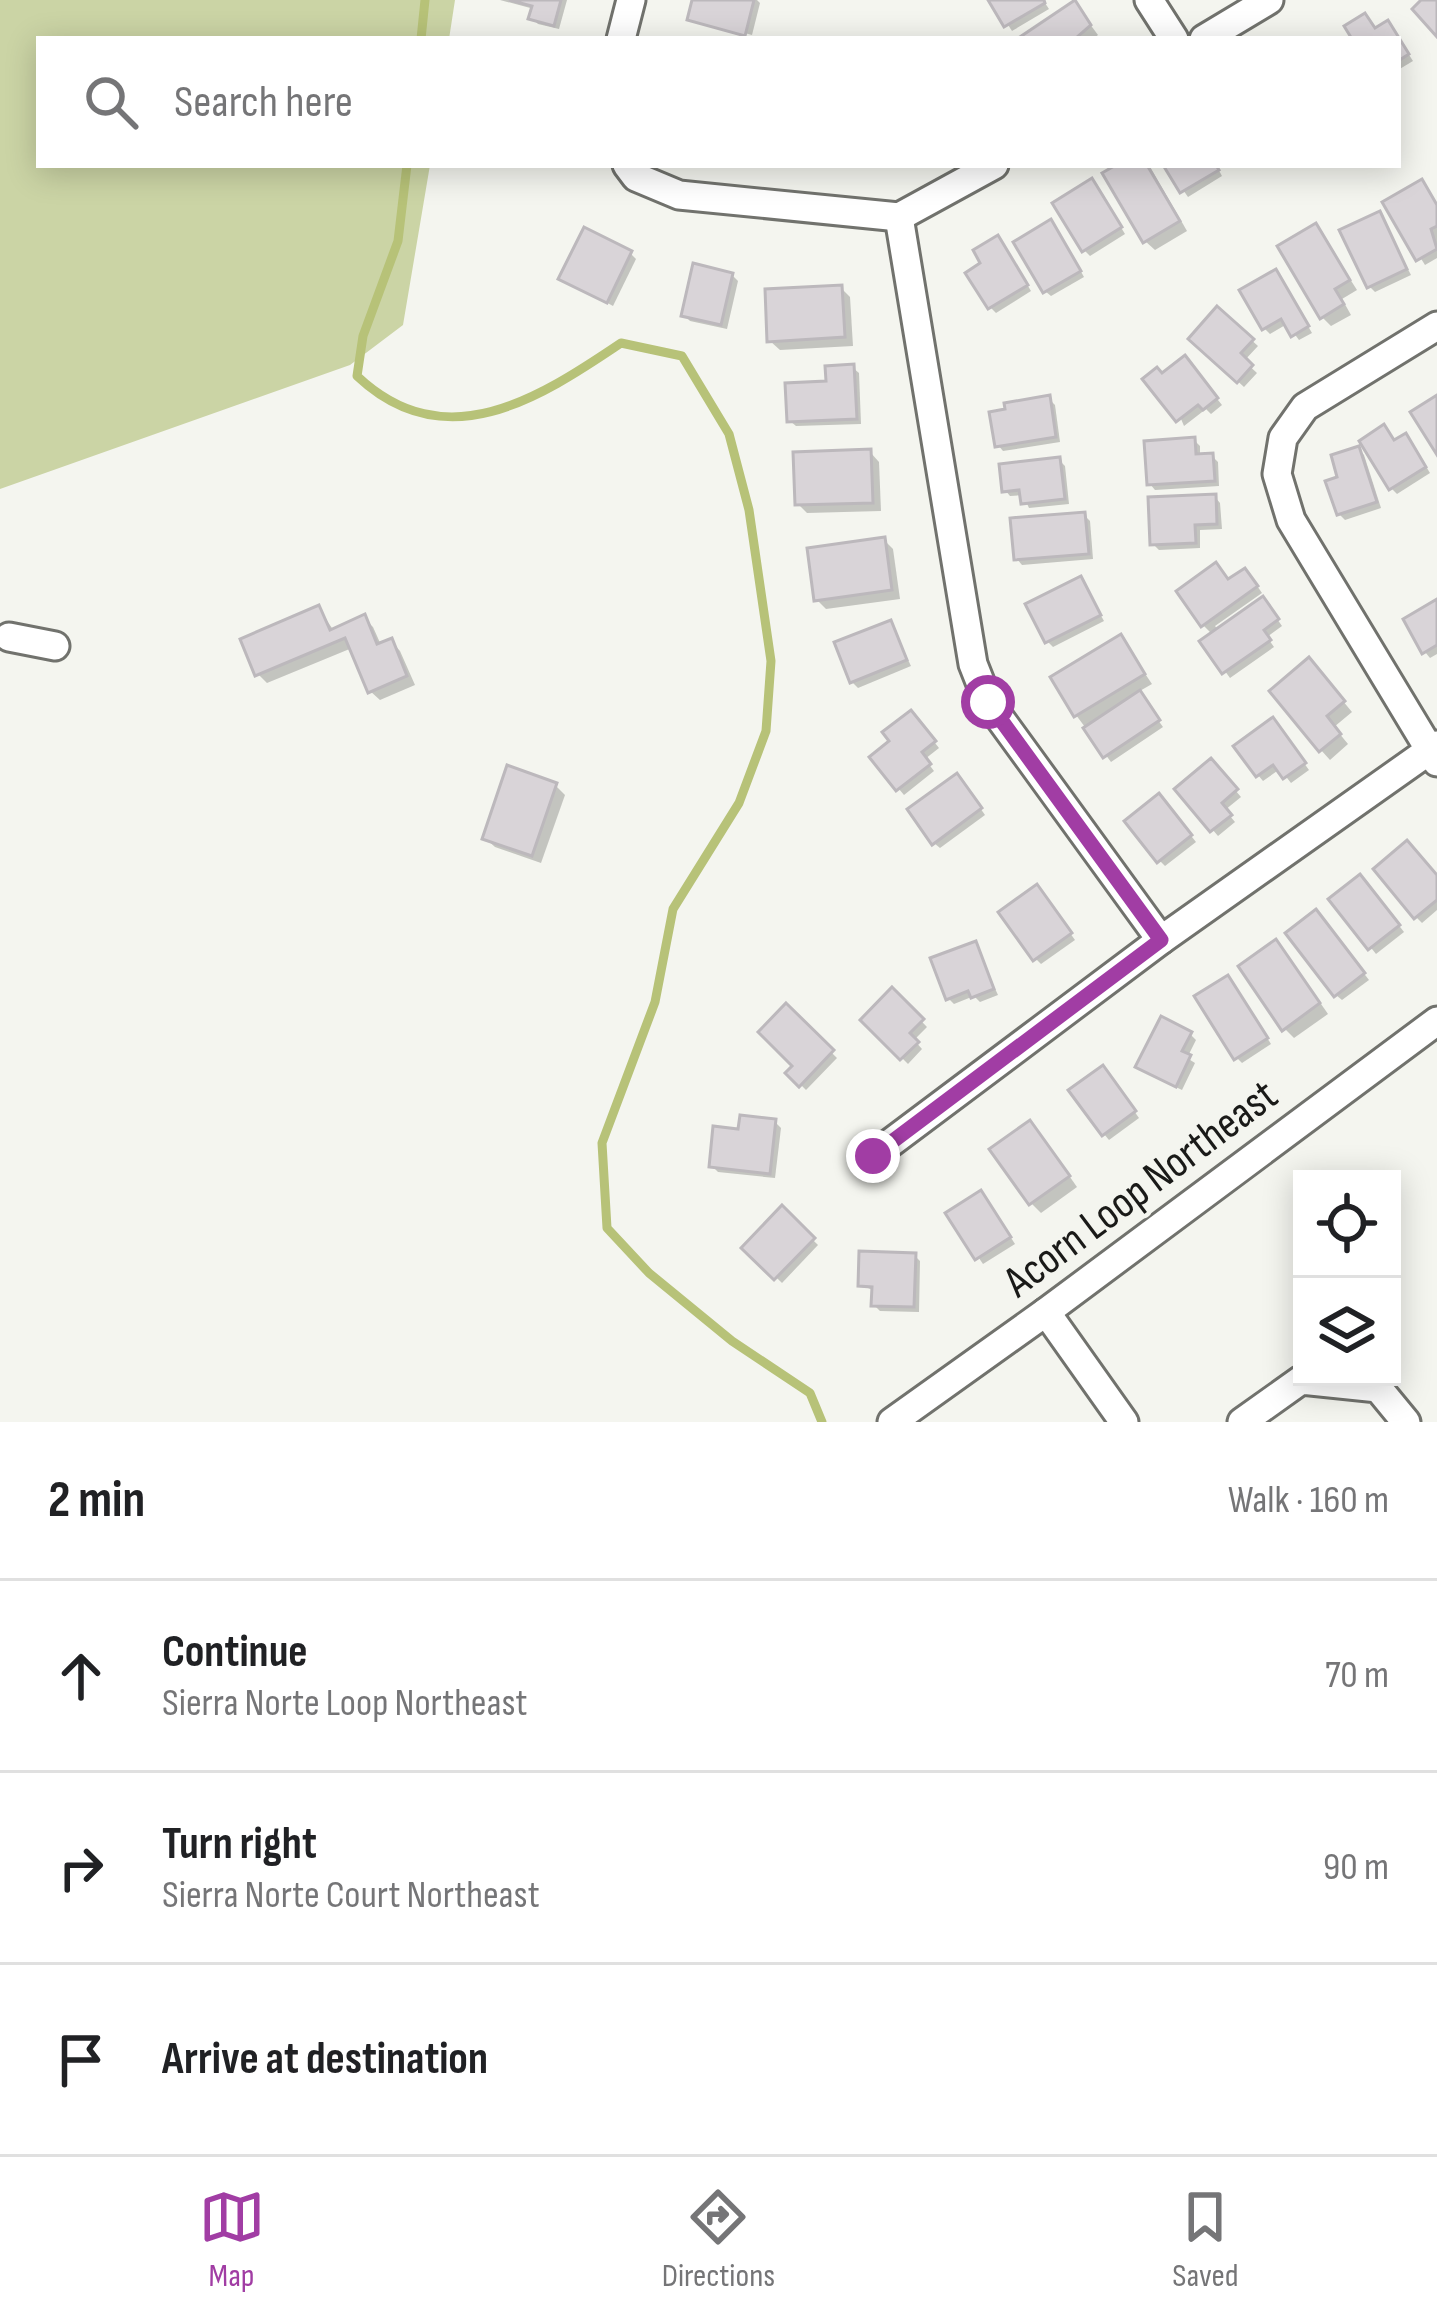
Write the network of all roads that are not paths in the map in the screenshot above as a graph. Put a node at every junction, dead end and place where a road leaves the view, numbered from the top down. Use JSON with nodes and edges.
{"nodes":[{"id":1,"x":631,"y":0,"type":"edge"},
{"id":2,"x":1149,"y":0,"type":"edge"},
{"id":3,"x":1269,"y":0,"type":"edge"},
{"id":4,"x":622,"y":36,"type":"edge"},
{"id":5,"x":1172,"y":36,"type":"edge"},
{"id":6,"x":1209,"y":36,"type":"edge"},
{"id":7,"x":629,"y":168,"type":"edge"},
{"id":8,"x":989,"y":168,"type":"edge"},
{"id":9,"x":899,"y":217,"type":"junction"},
{"id":10,"x":1437,"y":326,"type":"edge"},
{"id":11,"x":9,"y":637,"type":"dead end"},
{"id":12,"x":55,"y":646,"type":"dead end"},
{"id":13,"x":1435,"y":752,"type":"edge"},
{"id":14,"x":1161,"y":940,"type":"junction"},
{"id":15,"x":1437,"y":1021,"type":"edge"},
{"id":16,"x":873,"y":1156,"type":"dead end"},
{"id":17,"x":1046,"y":1312,"type":"junction"},
{"id":18,"x":892,"y":1422,"type":"edge"},
{"id":19,"x":1124,"y":1422,"type":"edge"},
{"id":20,"x":1242,"y":1422,"type":"edge"},
{"id":21,"x":1406,"y":1422,"type":"edge"}],
"edges":[{"from":1,"to":4,"type":"street"},
{"from":2,"to":5,"type":"street"},
{"from":3,"to":6,"type":"street"},
{"from":7,"to":9,"type":"street"},
{"from":8,"to":9,"type":"street"},
{"from":9,"to":14,"type":"street"},
{"from":10,"to":13,"type":"street"},
{"from":11,"to":12,"type":"street"},
{"from":13,"to":14,"type":"street"},
{"from":14,"to":16,"type":"street"},
{"from":15,"to":17,"type":"street","name":"Acorn Loop Northeast"},
{"from":17,"to":18,"type":"street","name":"Acorn Loop Northeast"},
{"from":17,"to":19,"type":"street"},
{"from":20,"to":21,"type":"street"}]}
